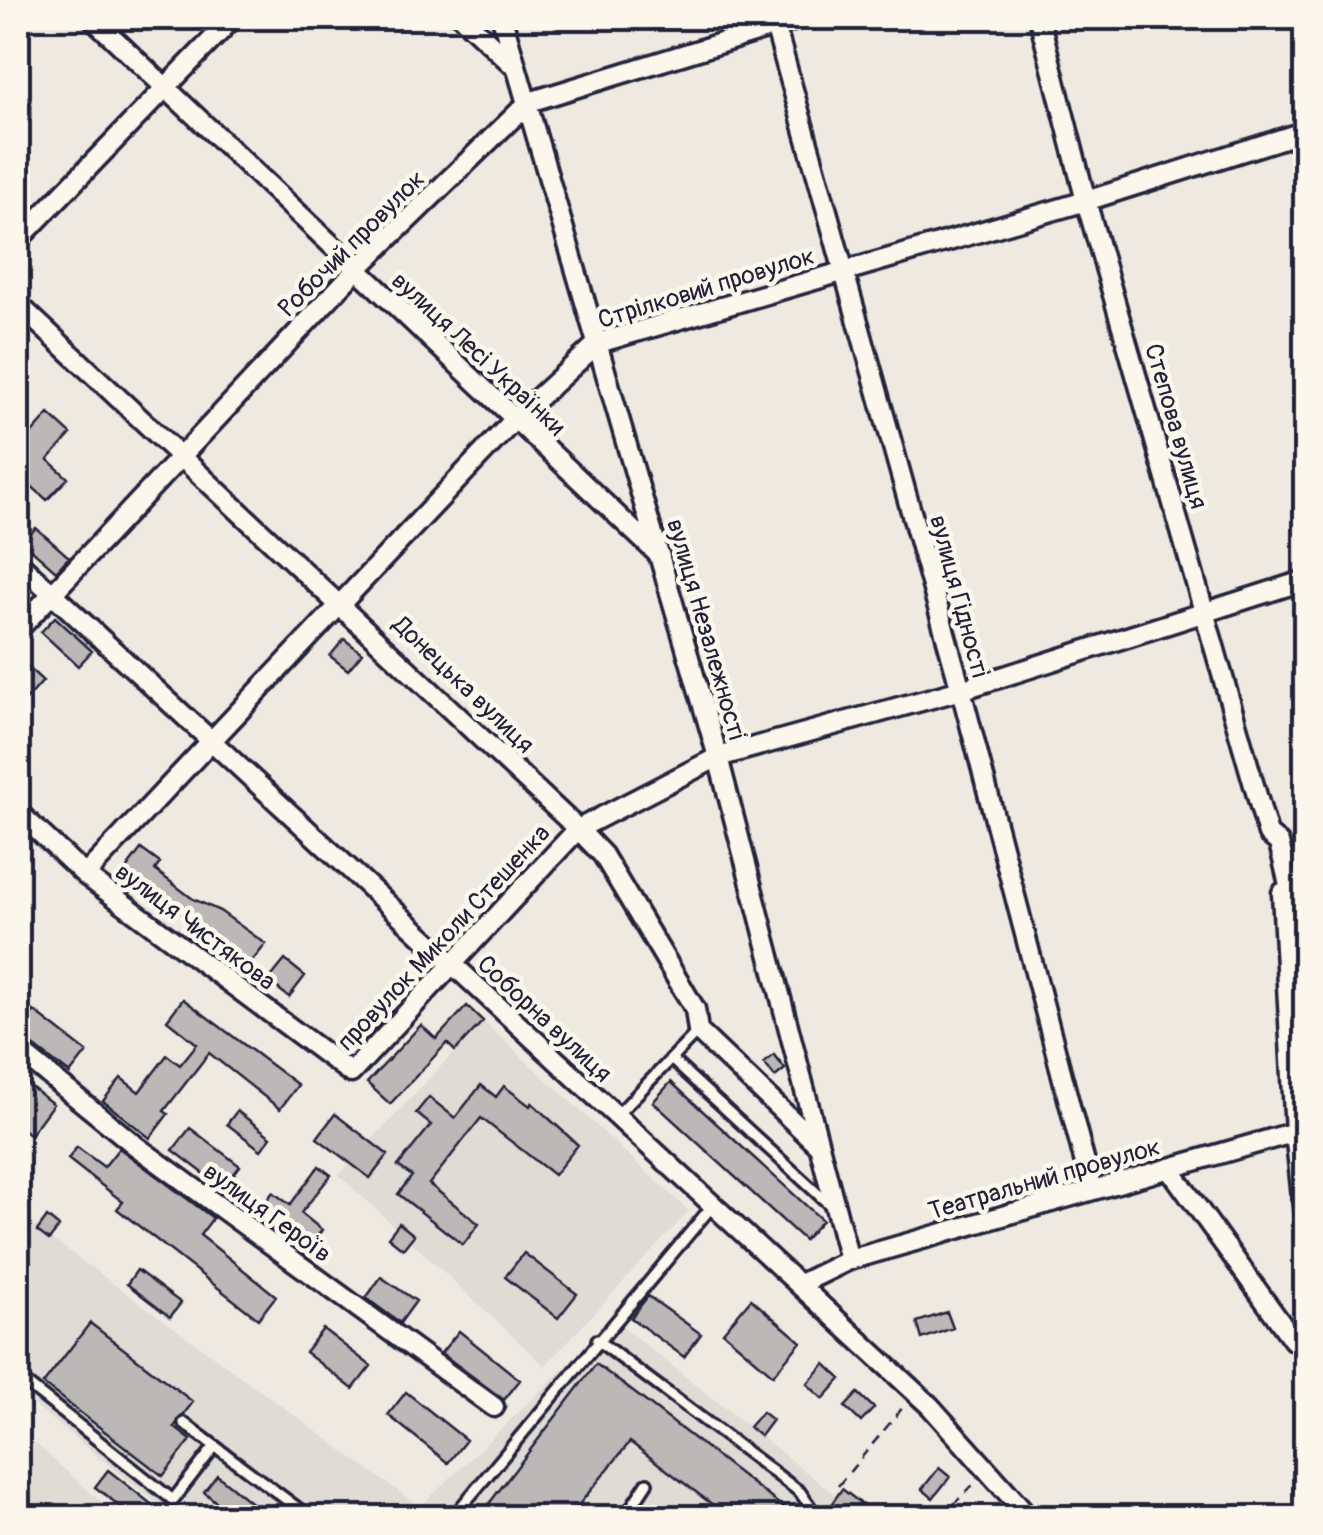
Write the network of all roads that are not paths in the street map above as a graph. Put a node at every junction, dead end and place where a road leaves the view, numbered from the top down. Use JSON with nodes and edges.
{"nodes":[{"id":1,"x":92,"y":18,"type":"edge"},
{"id":2,"x":233,"y":18,"type":"edge"},
{"id":3,"x":463,"y":18,"type":"edge"},
{"id":4,"x":502,"y":18,"type":"edge"},
{"id":5,"x":802,"y":18,"type":"edge"},
{"id":6,"x":1039,"y":18,"type":"edge"},
{"id":7,"x":1302,"y":18,"type":"edge"},
{"id":8,"x":774,"y":21,"type":"edge"},
{"id":9,"x":1306,"y":51,"type":"edge"},
{"id":10,"x":519,"y":72,"type":"junction"},
{"id":11,"x":165,"y":88,"type":"junction"},
{"id":12,"x":529,"y":102,"type":"junction"},
{"id":13,"x":1306,"y":132,"type":"edge"},
{"id":14,"x":1086,"y":202,"type":"junction"},
{"id":15,"x":18,"y":240,"type":"edge"},
{"id":16,"x":356,"y":271,"type":"junction"},
{"id":17,"x":845,"y":272,"type":"junction"},
{"id":18,"x":18,"y":304,"type":"edge"},
{"id":19,"x":598,"y":343,"type":"junction"},
{"id":20,"x":514,"y":420,"type":"junction"},
{"id":21,"x":178,"y":458,"type":"junction"},
{"id":22,"x":660,"y":557,"type":"junction"},
{"id":23,"x":18,"y":562,"type":"edge"},
{"id":24,"x":1306,"y":580,"type":"edge"},
{"id":25,"x":50,"y":594,"type":"junction"},
{"id":26,"x":343,"y":604,"type":"junction"},
{"id":27,"x":1205,"y":611,"type":"junction"},
{"id":28,"x":18,"y":630,"type":"edge"},
{"id":29,"x":960,"y":690,"type":"junction"},
{"id":30,"x":210,"y":744,"type":"junction"},
{"id":31,"x":718,"y":756,"type":"junction"},
{"id":32,"x":18,"y":812,"type":"edge"},
{"id":33,"x":578,"y":828,"type":"junction"},
{"id":34,"x":1279,"y":842,"type":"junction"},
{"id":35,"x":85,"y":874,"type":"junction"},
{"id":36,"x":1306,"y":956,"type":"edge"},
{"id":37,"x":453,"y":966,"type":"junction"},
{"id":38,"x":698,"y":1031,"type":"junction"},
{"id":39,"x":18,"y":1050,"type":"edge"},
{"id":40,"x":671,"y":1059,"type":"junction"},
{"id":41,"x":351,"y":1073,"type":"joint"},
{"id":42,"x":614,"y":1118,"type":"junction"},
{"id":43,"x":1300,"y":1131,"type":"edge"},
{"id":44,"x":818,"y":1145,"type":"junction"},
{"id":45,"x":1169,"y":1168,"type":"junction"},
{"id":46,"x":1092,"y":1190,"type":"junction"},
{"id":47,"x":714,"y":1204,"type":"junction"},
{"id":48,"x":836,"y":1210,"type":"junction"},
{"id":49,"x":1306,"y":1235,"type":"edge"},
{"id":50,"x":848,"y":1260,"type":"junction"},
{"id":51,"x":800,"y":1284,"type":"junction"},
{"id":52,"x":598,"y":1340,"type":"junction"},
{"id":53,"x":1293,"y":1340,"type":"dead end"},
{"id":54,"x":18,"y":1376,"type":"edge"},
{"id":55,"x":494,"y":1408,"type":"dead end"},
{"id":56,"x":184,"y":1423,"type":"dead end"},
{"id":57,"x":214,"y":1446,"type":"junction"},
{"id":58,"x":647,"y":1483,"type":"dead end"},
{"id":59,"x":311,"y":1518,"type":"edge"},
{"id":60,"x":452,"y":1518,"type":"edge"},
{"id":61,"x":624,"y":1518,"type":"edge"},
{"id":62,"x":818,"y":1518,"type":"edge"},
{"id":63,"x":1030,"y":1518,"type":"edge"}],
"edges":[{"from":1,"to":11,"type":"street","name":"вулиця Лесі Українки"},
{"from":2,"to":11,"type":"street"},
{"from":3,"to":10,"type":"street"},
{"from":4,"to":10,"type":"street","name":"вулиця Незалежності"},
{"from":5,"to":8,"type":"street","name":"Робочий провулок"},
{"from":6,"to":14,"type":"street","name":"Степова вулиця"},
{"from":7,"to":9,"type":"lane"},
{"from":8,"to":12,"type":"street","name":"Робочий провулок"},
{"from":8,"to":17,"type":"street","name":"вулиця Гідності"},
{"from":10,"to":12,"type":"street","name":"вулиця Незалежності"},
{"from":11,"to":15,"type":"street"},
{"from":11,"to":16,"type":"street","name":"вулиця Лесі Українки"},
{"from":12,"to":16,"type":"street","name":"Робочий провулок"},
{"from":12,"to":19,"type":"street","name":"вулиця Незалежності"},
{"from":13,"to":14,"type":"street","name":"Стрілковий провулок"},
{"from":14,"to":17,"type":"street","name":"Стрілковий провулок"},
{"from":14,"to":27,"type":"street","name":"Степова вулиця"},
{"from":16,"to":20,"type":"street","name":"вулиця Лесі Українки"},
{"from":16,"to":21,"type":"street","name":"Робочий провулок"},
{"from":17,"to":19,"type":"street","name":"Стрілковий провулок"},
{"from":17,"to":29,"type":"street","name":"вулиця Гідності"},
{"from":18,"to":21,"type":"street","name":"Донецька вулиця"},
{"from":19,"to":20,"type":"street","name":"Стрілковий провулок"},
{"from":19,"to":22,"type":"street","name":"вулиця Незалежності"},
{"from":20,"to":22,"type":"street","name":"вулиця Лесі Українки"},
{"from":20,"to":26,"type":"street","name":"Стрілковий провулок"},
{"from":21,"to":25,"type":"street","name":"Робочий провулок"},
{"from":21,"to":26,"type":"street","name":"Донецька вулиця"},
{"from":22,"to":31,"type":"street","name":"вулиця Незалежності"},
{"from":23,"to":25,"type":"street","name":"Соборна вулиця"},
{"from":24,"to":27,"type":"street","name":"провулок Миколи Стешенка"},
{"from":25,"to":28,"type":"street","name":"Робочий провулок"},
{"from":25,"to":30,"type":"street","name":"Соборна вулиця"},
{"from":26,"to":30,"type":"street","name":"Стрілковий провулок"},
{"from":26,"to":33,"type":"street","name":"Донецька вулиця"},
{"from":27,"to":29,"type":"street","name":"провулок Миколи Стешенка"},
{"from":27,"to":34,"type":"street","name":"Степова вулиця"},
{"from":29,"to":31,"type":"street","name":"провулок Миколи Стешенка"},
{"from":29,"to":46,"type":"street","name":"вулиця Гідності"},
{"from":30,"to":35,"type":"street","name":"Стрілковий провулок"},
{"from":30,"to":37,"type":"street","name":"Соборна вулиця"},
{"from":31,"to":33,"type":"street","name":"провулок Миколи Стешенка"},
{"from":31,"to":44,"type":"street","name":"вулиця Незалежності"},
{"from":32,"to":35,"type":"street","name":"вулиця Чистякова"},
{"from":33,"to":37,"type":"street","name":"провулок Миколи Стешенка"},
{"from":33,"to":38,"type":"street","name":"Донецька вулиця"},
{"from":34,"to":36,"type":"street","name":"Степова вулиця"},
{"from":34,"to":43,"type":"street","name":"Степова вулиця"},
{"from":35,"to":41,"type":"street","name":"вулиця Чистякова"},
{"from":37,"to":41,"type":"street","name":"провулок Миколи Стешенка"},
{"from":37,"to":42,"type":"street","name":"Соборна вулиця"},
{"from":38,"to":40,"type":"lane"},
{"from":38,"to":44,"type":"street","name":"Донецька вулиця"},
{"from":39,"to":55,"type":"street","name":"вулиця Героїв"},
{"from":40,"to":42,"type":"lane"},
{"from":40,"to":48,"type":"lane"},
{"from":42,"to":47,"type":"street","name":"Соборна вулиця"},
{"from":43,"to":45,"type":"street","name":"Театральний провулок"},
{"from":43,"to":49,"type":"street"},
{"from":44,"to":48,"type":"street","name":"вулиця Незалежності"},
{"from":45,"to":46,"type":"street","name":"Театральний провулок"},
{"from":45,"to":53,"type":"street"},
{"from":46,"to":50,"type":"street","name":"Театральний провулок"},
{"from":47,"to":51,"type":"street","name":"Соборна вулиця"},
{"from":47,"to":52,"type":"lane"},
{"from":48,"to":50,"type":"street","name":"вулиця Незалежності"},
{"from":50,"to":51,"type":"street","name":"Театральний провулок"},
{"from":51,"to":63,"type":"street","name":"Соборна вулиця"},
{"from":52,"to":60,"type":"lane"},
{"from":52,"to":62,"type":"lane"},
{"from":54,"to":57,"type":"lane"},
{"from":56,"to":57,"type":"lane"},
{"from":57,"to":59,"type":"lane"},
{"from":58,"to":61,"type":"lane"}]}
